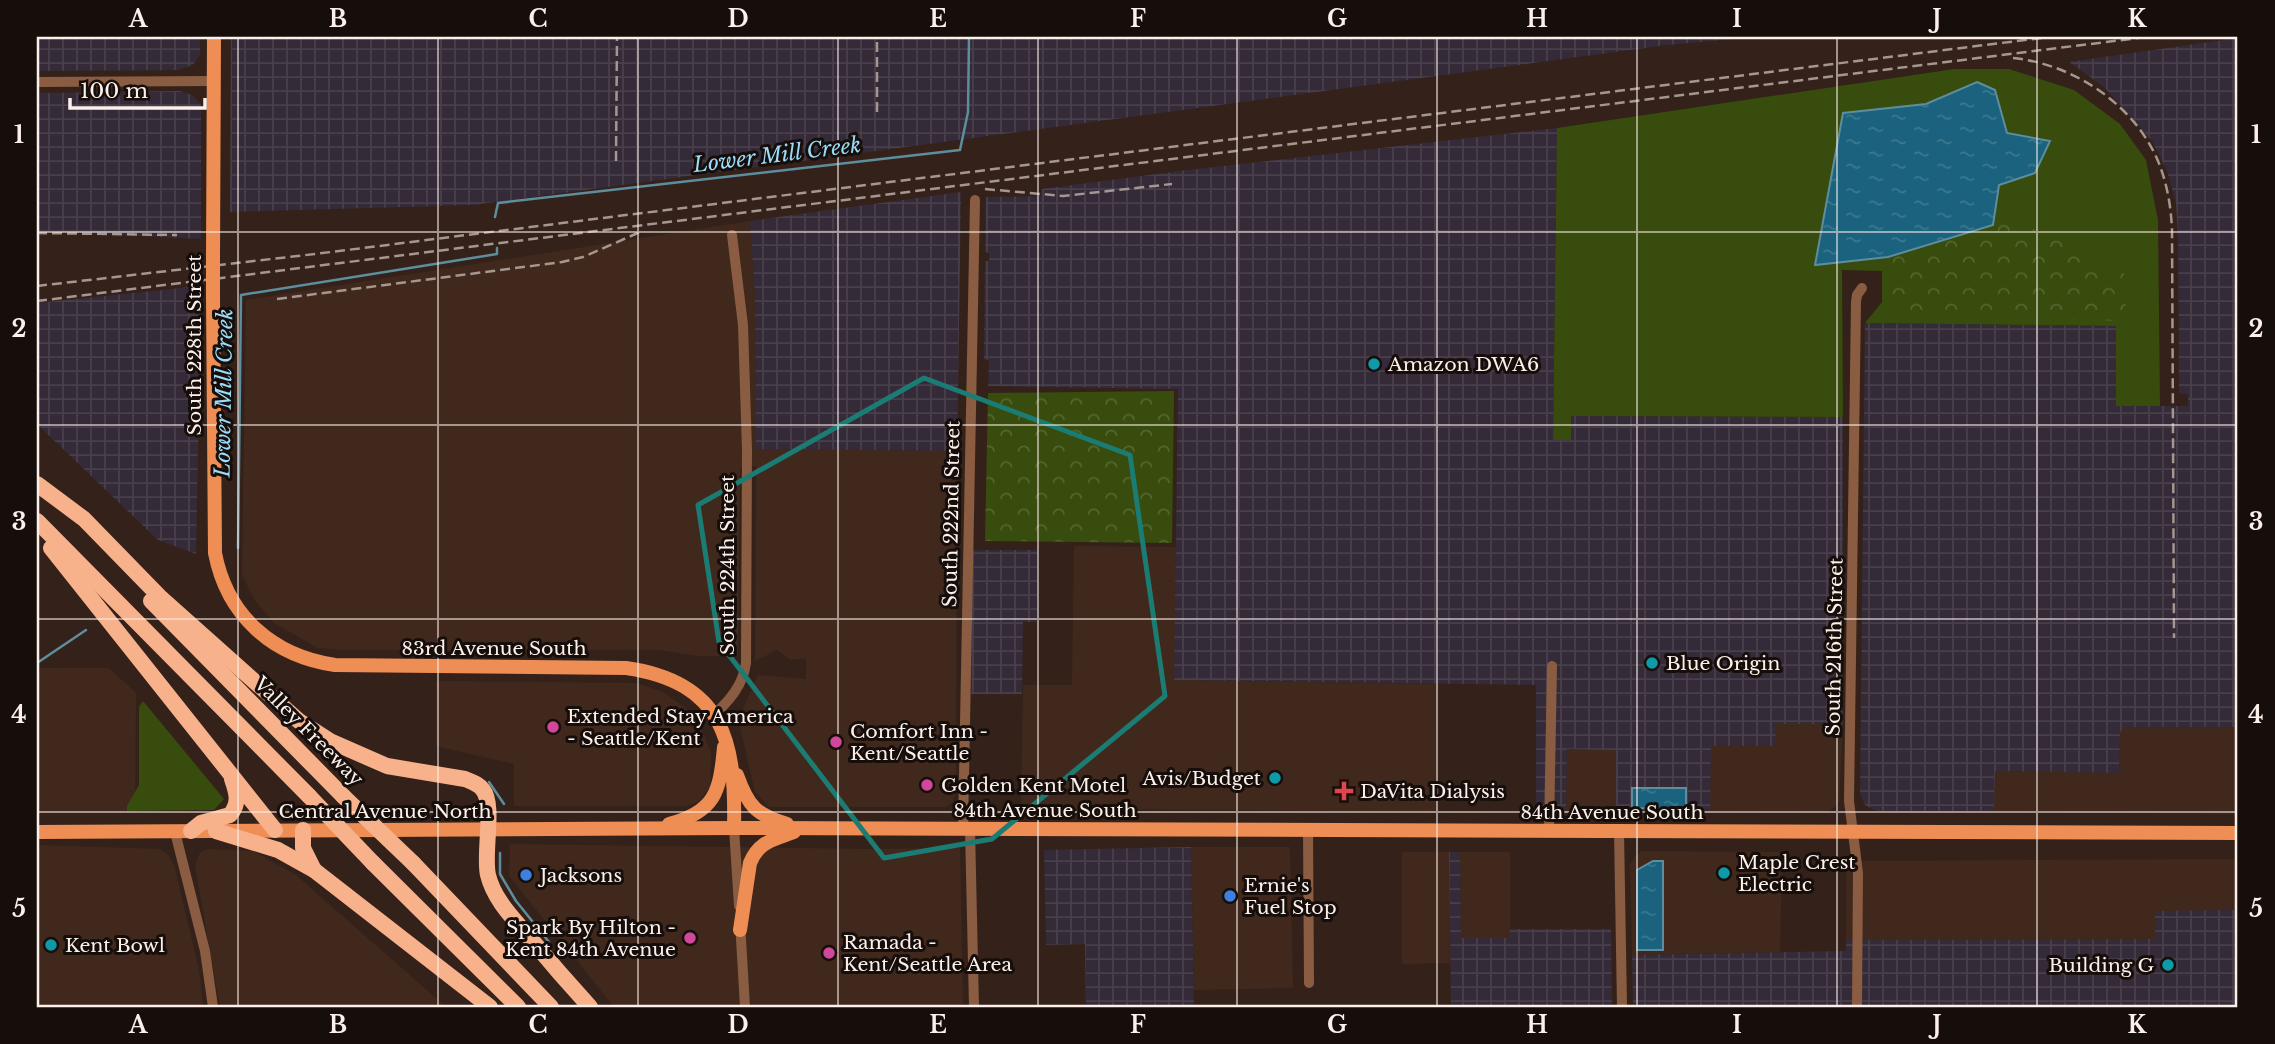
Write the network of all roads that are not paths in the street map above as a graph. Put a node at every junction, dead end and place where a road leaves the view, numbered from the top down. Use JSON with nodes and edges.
{"nodes":[{"id":1,"x":214,"y":37,"type":"edge"},
{"id":2,"x":214,"y":81,"type":"junction"},
{"id":3,"x":37,"y":82,"type":"edge"},
{"id":4,"x":975,"y":200,"type":"dead end"},
{"id":5,"x":732,"y":235,"type":"dead end"},
{"id":6,"x":1862,"y":288,"type":"dead end"},
{"id":7,"x":37,"y":485,"type":"edge"},
{"id":8,"x":37,"y":521,"type":"edge"},
{"id":9,"x":37,"y":530,"type":"edge"},
{"id":10,"x":264,"y":637,"type":"joint"},
{"id":11,"x":1552,"y":666,"type":"dead end"},
{"id":12,"x":714,"y":715,"type":"junction"},
{"id":13,"x":725,"y":736,"type":"junction"},
{"id":14,"x":732,"y":758,"type":"junction"},
{"id":15,"x":228,"y":770,"type":"junction"},
{"id":16,"x":734,"y":828,"type":"junction"},
{"id":17,"x":487,"y":829,"type":"junction"},
{"id":18,"x":650,"y":829,"type":"junction"},
{"id":19,"x":801,"y":829,"type":"junction"},
{"id":20,"x":966,"y":829,"type":"junction"},
{"id":21,"x":275,"y":830,"type":"junction"},
{"id":22,"x":303,"y":830,"type":"junction"},
{"id":23,"x":1308,"y":830,"type":"junction"},
{"id":24,"x":183,"y":831,"type":"junction"},
{"id":25,"x":216,"y":831,"type":"junction"},
{"id":26,"x":1549,"y":831,"type":"junction"},
{"id":27,"x":1619,"y":831,"type":"junction"},
{"id":28,"x":37,"y":832,"type":"edge"},
{"id":29,"x":1853,"y":832,"type":"junction"},
{"id":30,"x":2238,"y":833,"type":"edge"},
{"id":31,"x":314,"y":870,"type":"junction"},
{"id":32,"x":740,"y":930,"type":"junction"},
{"id":33,"x":1309,"y":983,"type":"dead end"},
{"id":34,"x":213,"y":1007,"type":"edge"},
{"id":35,"x":490,"y":1007,"type":"edge"},
{"id":36,"x":518,"y":1007,"type":"edge"},
{"id":37,"x":551,"y":1007,"type":"edge"},
{"id":38,"x":590,"y":1007,"type":"edge"},
{"id":39,"x":745,"y":1007,"type":"edge"},
{"id":40,"x":974,"y":1007,"type":"edge"},
{"id":41,"x":1622,"y":1007,"type":"edge"},
{"id":42,"x":1857,"y":1007,"type":"edge"}],
"edges":[{"from":1,"to":2,"type":"main road","name":"South 228th Street"},
{"from":2,"to":3,"type":"street"},
{"from":2,"to":10,"type":"main road","name":"South 228th Street","bridge":true},
{"from":4,"to":20,"type":"street","name":"South 222nd Street"},
{"from":5,"to":12,"type":"street","name":"South 224th Street"},
{"from":6,"to":29,"type":"street","name":"South 216th Street"},
{"from":7,"to":17,"type":"highway"},
{"from":7,"to":37,"type":"highway","name":"Valley Freeway","bridge":true},
{"from":8,"to":36,"type":"highway","bridge":true},
{"from":9,"to":15,"type":"highway"},
{"from":10,"to":12,"type":"main road","name":"83rd Avenue South"},
{"from":11,"to":26,"type":"street"},
{"from":12,"to":13,"type":"main road"},
{"from":13,"to":14,"type":"main road"},
{"from":13,"to":18,"type":"main road"},
{"from":14,"to":16,"type":"main road"},
{"from":14,"to":19,"type":"main road"},
{"from":15,"to":21,"type":"highway"},
{"from":15,"to":24,"type":"highway"},
{"from":16,"to":18,"type":"main road","name":"Central Avenue North"},
{"from":16,"to":19,"type":"main road","name":"84th Avenue South"},
{"from":16,"to":32,"type":"street"},
{"from":17,"to":18,"type":"main road","name":"Central Avenue North"},
{"from":17,"to":22,"type":"main road","name":"Central Avenue North"},
{"from":17,"to":38,"type":"highway"},
{"from":19,"to":20,"type":"main road","name":"84th Avenue South"},
{"from":19,"to":32,"type":"main road"},
{"from":20,"to":23,"type":"main road","name":"84th Avenue South"},
{"from":20,"to":40,"type":"street","name":"South 222nd Street"},
{"from":21,"to":22,"type":"main road","name":"Central Avenue North"},
{"from":21,"to":25,"type":"main road","name":"Central Avenue North"},
{"from":22,"to":31,"type":"highway"},
{"from":23,"to":26,"type":"main road","name":"84th Avenue South"},
{"from":23,"to":33,"type":"street"},
{"from":24,"to":25,"type":"main road","name":"Central Avenue North"},
{"from":24,"to":28,"type":"main road","name":"Central Avenue North"},
{"from":24,"to":34,"type":"street"},
{"from":25,"to":31,"type":"highway"},
{"from":26,"to":27,"type":"main road","name":"84th Avenue South"},
{"from":27,"to":29,"type":"main road","name":"84th Avenue South"},
{"from":27,"to":41,"type":"street"},
{"from":29,"to":30,"type":"main road","name":"84th Avenue South"},
{"from":29,"to":42,"type":"street","name":"South 216th Street"},
{"from":31,"to":35,"type":"highway"},
{"from":32,"to":39,"type":"street"}]}
